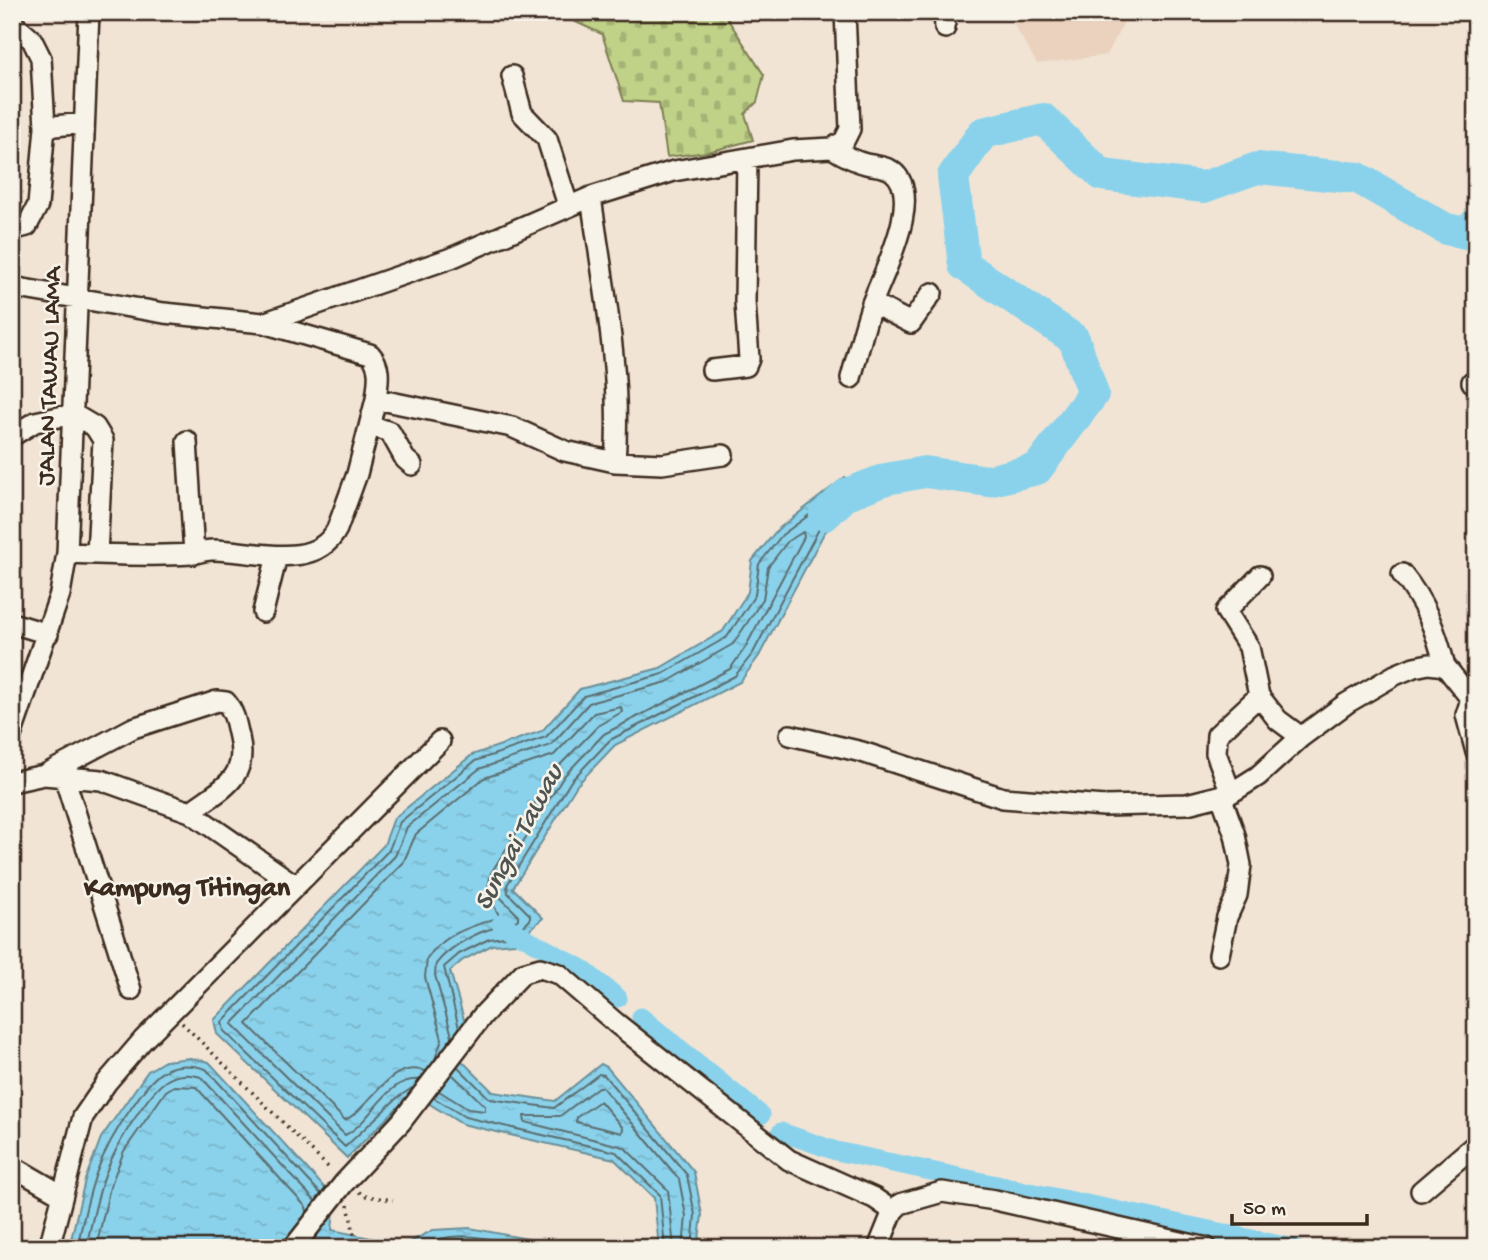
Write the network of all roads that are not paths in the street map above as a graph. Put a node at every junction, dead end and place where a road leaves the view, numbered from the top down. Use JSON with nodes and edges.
{"nodes":[{"id":1,"x":89,"y":12,"type":"edge"},
{"id":2,"x":845,"y":12,"type":"edge"},
{"id":3,"x":12,"y":27,"type":"edge"},
{"id":4,"x":512,"y":76,"type":"dead end"},
{"id":5,"x":84,"y":123,"type":"junction"},
{"id":6,"x":45,"y":127,"type":"junction"},
{"id":7,"x":832,"y":148,"type":"junction"},
{"id":8,"x":747,"y":158,"type":"junction"},
{"id":9,"x":591,"y":197,"type":"junction"},
{"id":10,"x":568,"y":205,"type":"junction"},
{"id":11,"x":12,"y":230,"type":"edge"},
{"id":12,"x":12,"y":287,"type":"edge"},
{"id":13,"x":932,"y":293,"type":"dead end"},
{"id":14,"x":76,"y":298,"type":"junction"},
{"id":15,"x":872,"y":303,"type":"junction"},
{"id":16,"x":263,"y":323,"type":"junction"},
{"id":17,"x":712,"y":370,"type":"dead end"},
{"id":18,"x":851,"y":378,"type":"dead end"},
{"id":19,"x":376,"y":399,"type":"junction"},
{"id":20,"x":73,"y":414,"type":"junction"},
{"id":21,"x":370,"y":425,"type":"junction"},
{"id":22,"x":12,"y":436,"type":"edge"},
{"id":23,"x":187,"y":441,"type":"dead end"},
{"id":24,"x":723,"y":455,"type":"dead end"},
{"id":25,"x":615,"y":462,"type":"junction"},
{"id":26,"x":412,"y":465,"type":"dead end"},
{"id":27,"x":67,"y":553,"type":"junction"},
{"id":28,"x":97,"y":554,"type":"junction"},
{"id":29,"x":194,"y":554,"type":"junction"},
{"id":30,"x":277,"y":556,"type":"junction"},
{"id":31,"x":1402,"y":574,"type":"dead end"},
{"id":32,"x":1259,"y":576,"type":"dead end"},
{"id":33,"x":263,"y":612,"type":"dead end"},
{"id":34,"x":12,"y":623,"type":"edge"},
{"id":35,"x":48,"y":635,"type":"junction"},
{"id":36,"x":1445,"y":666,"type":"junction"},
{"id":37,"x":1259,"y":696,"type":"junction"},
{"id":38,"x":1474,"y":698,"type":"edge"},
{"id":39,"x":12,"y":733,"type":"edge"},
{"id":40,"x":790,"y":735,"type":"dead end"},
{"id":41,"x":1301,"y":737,"type":"junction"},
{"id":42,"x":440,"y":741,"type":"dead end"},
{"id":43,"x":1476,"y":752,"type":"edge"},
{"id":44,"x":54,"y":776,"type":"junction"},
{"id":45,"x":12,"y":782,"type":"edge"},
{"id":46,"x":1226,"y":794,"type":"junction"},
{"id":47,"x":190,"y":812,"type":"junction"},
{"id":48,"x":295,"y":885,"type":"junction"},
{"id":49,"x":1219,"y":955,"type":"dead end"},
{"id":50,"x":131,"y":990,"type":"dead end"},
{"id":51,"x":1476,"y":1144,"type":"edge"},
{"id":52,"x":12,"y":1167,"type":"edge"},
{"id":53,"x":1421,"y":1191,"type":"dead end"},
{"id":54,"x":62,"y":1195,"type":"junction"},
{"id":55,"x":892,"y":1211,"type":"junction"},
{"id":56,"x":1143,"y":1241,"type":"edge"},
{"id":57,"x":296,"y":1244,"type":"edge"},
{"id":58,"x":50,"y":1248,"type":"edge"},
{"id":59,"x":878,"y":1248,"type":"edge"},
{"id":60,"x":1207,"y":1248,"type":"edge"}],
"edges":[{"from":1,"to":5,"type":"street","name":"JALAN TAWAU LAMA"},
{"from":2,"to":7,"type":"street"},
{"from":3,"to":6,"type":"street"},
{"from":4,"to":10,"type":"street"},
{"from":5,"to":6,"type":"street"},
{"from":5,"to":14,"type":"street","name":"JALAN TAWAU LAMA"},
{"from":6,"to":11,"type":"street"},
{"from":7,"to":8,"type":"street"},
{"from":7,"to":15,"type":"street"},
{"from":8,"to":9,"type":"street"},
{"from":8,"to":17,"type":"street"},
{"from":9,"to":10,"type":"street"},
{"from":9,"to":25,"type":"street"},
{"from":10,"to":16,"type":"street"},
{"from":12,"to":14,"type":"street"},
{"from":13,"to":15,"type":"street"},
{"from":14,"to":16,"type":"street"},
{"from":14,"to":20,"type":"street","name":"JALAN TAWAU LAMA"},
{"from":15,"to":18,"type":"street"},
{"from":16,"to":19,"type":"street"},
{"from":19,"to":21,"type":"street"},
{"from":19,"to":25,"type":"street"},
{"from":20,"to":22,"type":"street"},
{"from":20,"to":27,"type":"street","name":"JALAN TAWAU LAMA"},
{"from":20,"to":28,"type":"street"},
{"from":21,"to":26,"type":"street"},
{"from":21,"to":30,"type":"street"},
{"from":23,"to":29,"type":"street"},
{"from":24,"to":25,"type":"street"},
{"from":27,"to":28,"type":"street"},
{"from":27,"to":35,"type":"street","name":"JALAN TAWAU LAMA"},
{"from":28,"to":29,"type":"street"},
{"from":29,"to":30,"type":"street"},
{"from":30,"to":33,"type":"street"},
{"from":31,"to":36,"type":"street"},
{"from":32,"to":37,"type":"street"},
{"from":34,"to":35,"type":"street"},
{"from":35,"to":39,"type":"street","name":"JALAN TAWAU LAMA"},
{"from":36,"to":38,"type":"street"},
{"from":36,"to":41,"type":"street"},
{"from":37,"to":41,"type":"street"},
{"from":37,"to":46,"type":"street"},
{"from":38,"to":43,"type":"street"},
{"from":40,"to":46,"type":"street"},
{"from":41,"to":46,"type":"street"},
{"from":42,"to":48,"type":"street"},
{"from":44,"to":45,"type":"street"},
{"from":44,"to":47,"type":"street"},
{"from":44,"to":47,"type":"street"},
{"from":44,"to":50,"type":"street"},
{"from":46,"to":49,"type":"street"},
{"from":47,"to":48,"type":"street"},
{"from":48,"to":54,"type":"street"},
{"from":51,"to":53,"type":"street"},
{"from":52,"to":54,"type":"street"},
{"from":54,"to":58,"type":"street"},
{"from":55,"to":56,"type":"street"},
{"from":55,"to":57,"type":"street"},
{"from":55,"to":59,"type":"street"},
{"from":56,"to":60,"type":"street"}]}
